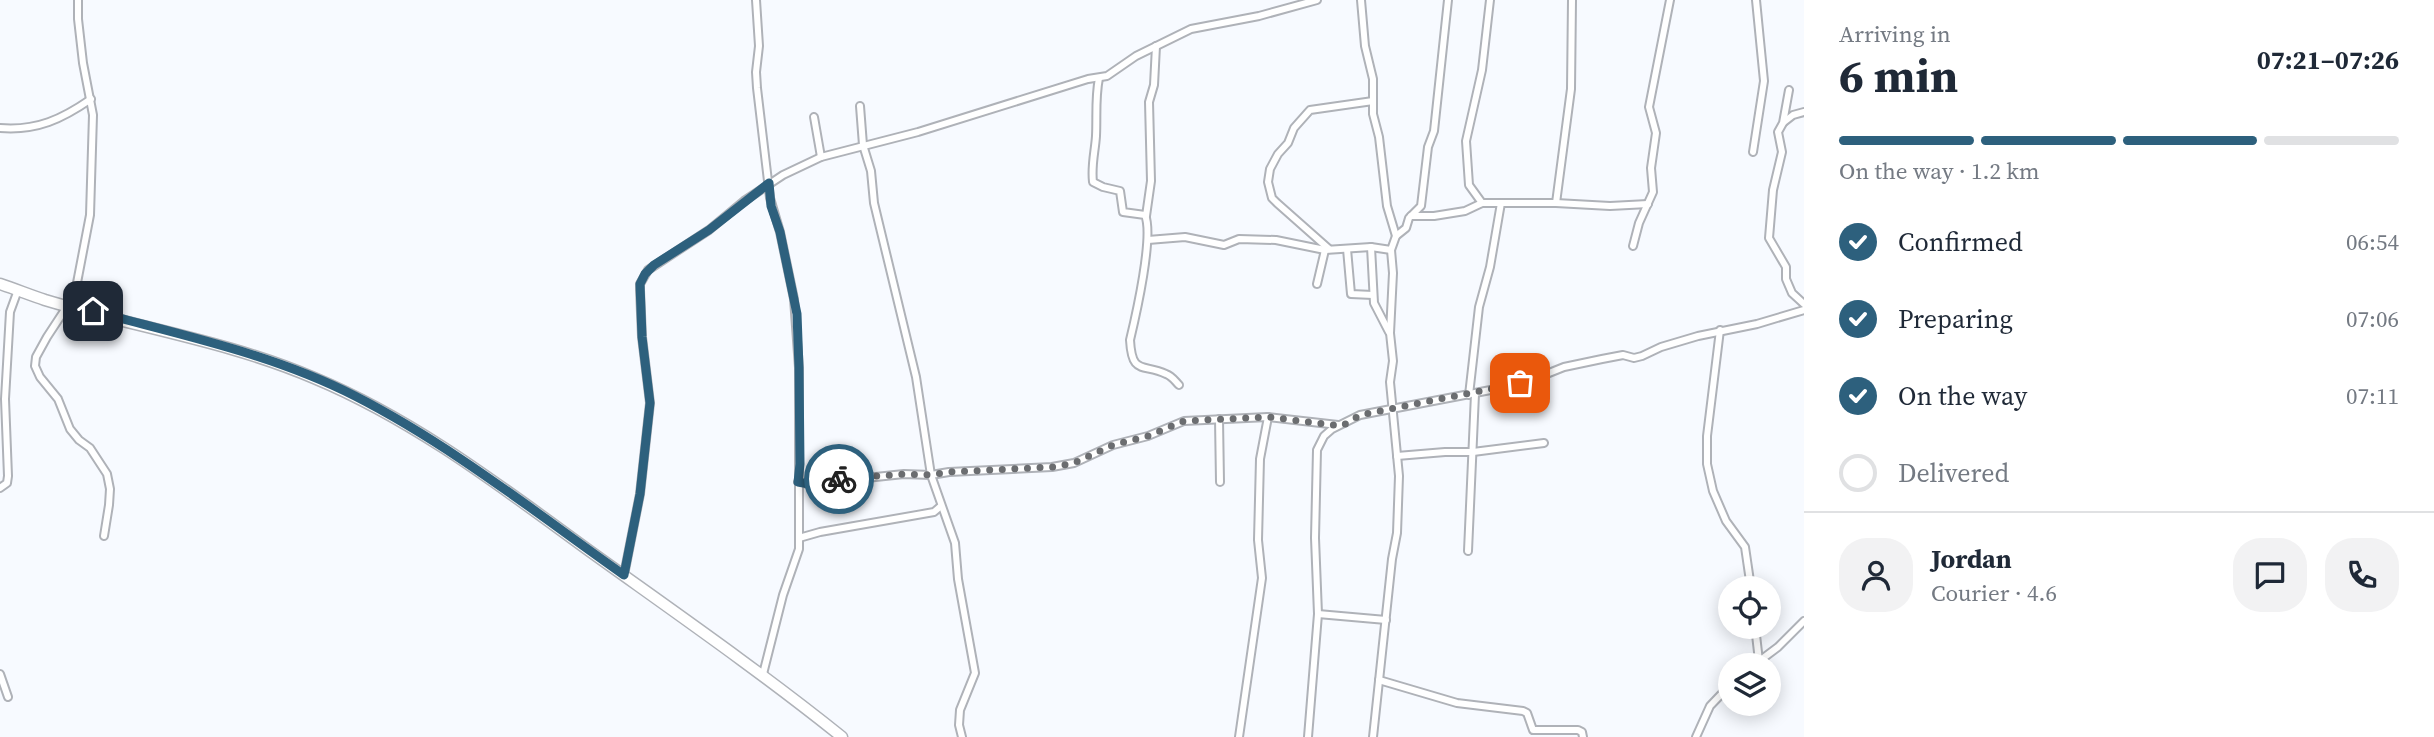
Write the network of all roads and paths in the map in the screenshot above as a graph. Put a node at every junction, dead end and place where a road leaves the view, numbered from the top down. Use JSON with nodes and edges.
{"nodes":[{"id":1,"x":78,"y":0,"type":"edge"},
{"id":2,"x":755,"y":0,"type":"edge"},
{"id":3,"x":1317,"y":0,"type":"edge"},
{"id":4,"x":1361,"y":0,"type":"edge"},
{"id":5,"x":1448,"y":0,"type":"edge"},
{"id":6,"x":1490,"y":0,"type":"edge"},
{"id":7,"x":1572,"y":0,"type":"edge"},
{"id":8,"x":1670,"y":0,"type":"edge"},
{"id":9,"x":1756,"y":0,"type":"edge"},
{"id":10,"x":1156,"y":46,"type":"junction"},
{"id":11,"x":1099,"y":78,"type":"junction"},
{"id":12,"x":1789,"y":90,"type":"dead end"},
{"id":13,"x":91,"y":99,"type":"junction"},
{"id":14,"x":1373,"y":101,"type":"junction"},
{"id":15,"x":860,"y":106,"type":"dead end"},
{"id":16,"x":1804,"y":112,"type":"edge"},
{"id":17,"x":814,"y":117,"type":"dead end"},
{"id":18,"x":1783,"y":123,"type":"junction"},
{"id":19,"x":0,"y":128,"type":"edge"},
{"id":20,"x":863,"y":145,"type":"junction"},
{"id":21,"x":1753,"y":152,"type":"dead end"},
{"id":22,"x":821,"y":157,"type":"junction"},
{"id":23,"x":769,"y":183,"type":"junction"},
{"id":24,"x":1556,"y":202,"type":"junction"},
{"id":25,"x":1482,"y":204,"type":"junction"},
{"id":26,"x":1501,"y":204,"type":"junction"},
{"id":27,"x":1648,"y":204,"type":"junction"},
{"id":28,"x":1146,"y":216,"type":"junction"},
{"id":29,"x":1411,"y":216,"type":"junction"},
{"id":30,"x":1396,"y":236,"type":"junction"},
{"id":31,"x":1148,"y":240,"type":"junction"},
{"id":32,"x":1633,"y":246,"type":"dead end"},
{"id":33,"x":1371,"y":247,"type":"junction"},
{"id":34,"x":1348,"y":249,"type":"junction"},
{"id":35,"x":1328,"y":250,"type":"junction"},
{"id":36,"x":1391,"y":250,"type":"junction"},
{"id":37,"x":0,"y":284,"type":"edge"},
{"id":38,"x":1317,"y":285,"type":"dead end"},
{"id":39,"x":18,"y":290,"type":"junction"},
{"id":40,"x":1373,"y":295,"type":"junction"},
{"id":41,"x":1804,"y":304,"type":"edge"},
{"id":42,"x":68,"y":305,"type":"junction"},
{"id":43,"x":1804,"y":310,"type":"edge"},
{"id":44,"x":1720,"y":330,"type":"junction"},
{"id":45,"x":1390,"y":333,"type":"junction"},
{"id":46,"x":3,"y":385,"type":"edge"},
{"id":47,"x":1179,"y":385,"type":"dead end"},
{"id":48,"x":1472,"y":394,"type":"junction"},
{"id":49,"x":1392,"y":408,"type":"junction"},
{"id":50,"x":1268,"y":417,"type":"junction"},
{"id":51,"x":1219,"y":419,"type":"junction"},
{"id":52,"x":1342,"y":426,"type":"junction"},
{"id":53,"x":1544,"y":443,"type":"dead end"},
{"id":54,"x":1473,"y":452,"type":"junction"},
{"id":55,"x":1397,"y":456,"type":"junction"},
{"id":56,"x":931,"y":475,"type":"junction"},
{"id":57,"x":798,"y":482,"type":"junction"},
{"id":58,"x":1220,"y":482,"type":"dead end"},
{"id":59,"x":0,"y":488,"type":"edge"},
{"id":60,"x":941,"y":506,"type":"junction"},
{"id":61,"x":104,"y":536,"type":"dead end"},
{"id":62,"x":799,"y":538,"type":"junction"},
{"id":63,"x":1468,"y":551,"type":"dead end"},
{"id":64,"x":624,"y":575,"type":"junction"},
{"id":65,"x":1749,"y":576,"type":"edge"},
{"id":66,"x":1318,"y":614,"type":"junction"},
{"id":67,"x":1386,"y":620,"type":"junction"},
{"id":68,"x":1804,"y":621,"type":"edge"},
{"id":69,"x":1770,"y":653,"type":"edge"},
{"id":70,"x":0,"y":674,"type":"edge"},
{"id":71,"x":763,"y":674,"type":"junction"},
{"id":72,"x":1379,"y":680,"type":"junction"},
{"id":73,"x":8,"y":697,"type":"dead end"},
{"id":74,"x":1718,"y":698,"type":"edge"},
{"id":75,"x":842,"y":737,"type":"edge"},
{"id":76,"x":962,"y":737,"type":"edge"},
{"id":77,"x":1239,"y":737,"type":"edge"},
{"id":78,"x":1308,"y":737,"type":"edge"},
{"id":79,"x":1373,"y":737,"type":"edge"},
{"id":80,"x":1583,"y":737,"type":"edge"},
{"id":81,"x":1696,"y":737,"type":"edge"}],
"edges":[{"from":1,"to":13,"type":"street"},
{"from":2,"to":23,"type":"street"},
{"from":3,"to":10,"type":"street"},
{"from":4,"to":14,"type":"street"},
{"from":5,"to":29,"type":"street"},
{"from":6,"to":25,"type":"street"},
{"from":7,"to":24,"type":"street"},
{"from":8,"to":27,"type":"street"},
{"from":9,"to":21,"type":"street"},
{"from":10,"to":11,"type":"street"},
{"from":10,"to":28,"type":"street"},
{"from":11,"to":20,"type":"street"},
{"from":11,"to":28,"type":"street"},
{"from":12,"to":18,"type":"street"},
{"from":13,"to":19,"type":"street"},
{"from":13,"to":42,"type":"street"},
{"from":14,"to":30,"type":"street"},
{"from":14,"to":35,"type":"street"},
{"from":15,"to":20,"type":"street"},
{"from":16,"to":18,"type":"street"},
{"from":17,"to":22,"type":"street"},
{"from":18,"to":41,"type":"street"},
{"from":20,"to":22,"type":"street"},
{"from":20,"to":56,"type":"street"},
{"from":22,"to":23,"type":"street"},
{"from":23,"to":57,"type":"street"},
{"from":23,"to":64,"type":"street"},
{"from":24,"to":26,"type":"street"},
{"from":24,"to":27,"type":"street"},
{"from":25,"to":26,"type":"street"},
{"from":25,"to":29,"type":"street"},
{"from":26,"to":48,"type":"street"},
{"from":27,"to":32,"type":"street"},
{"from":28,"to":31,"type":"street"},
{"from":29,"to":30,"type":"street"},
{"from":30,"to":36,"type":"street"},
{"from":31,"to":35,"type":"street"},
{"from":31,"to":47,"type":"street"},
{"from":33,"to":34,"type":"street"},
{"from":33,"to":36,"type":"street"},
{"from":33,"to":40,"type":"street"},
{"from":34,"to":35,"type":"street"},
{"from":34,"to":40,"type":"street"},
{"from":35,"to":38,"type":"street"},
{"from":36,"to":45,"type":"street"},
{"from":37,"to":39,"type":"main road"},
{"from":39,"to":42,"type":"main road"},
{"from":39,"to":46,"type":"street"},
{"from":40,"to":45,"type":"street"},
{"from":42,"to":61,"type":"street"},
{"from":42,"to":64,"type":"main road"},
{"from":43,"to":44,"type":"street"},
{"from":44,"to":48,"type":"street"},
{"from":44,"to":65,"type":"street"},
{"from":45,"to":49,"type":"street"},
{"from":46,"to":59,"type":"street"},
{"from":48,"to":49,"type":"street"},
{"from":48,"to":54,"type":"street"},
{"from":49,"to":52,"type":"street"},
{"from":49,"to":55,"type":"street"},
{"from":50,"to":51,"type":"street"},
{"from":50,"to":52,"type":"street"},
{"from":50,"to":77,"type":"street"},
{"from":51,"to":56,"type":"street"},
{"from":51,"to":58,"type":"street"},
{"from":52,"to":66,"type":"street"},
{"from":53,"to":54,"type":"street"},
{"from":54,"to":55,"type":"street"},
{"from":54,"to":63,"type":"street"},
{"from":55,"to":67,"type":"street"},
{"from":56,"to":57,"type":"street"},
{"from":56,"to":60,"type":"street"},
{"from":57,"to":62,"type":"street"},
{"from":60,"to":62,"type":"street"},
{"from":60,"to":76,"type":"street"},
{"from":62,"to":71,"type":"street"},
{"from":64,"to":71,"type":"main road"},
{"from":66,"to":67,"type":"street"},
{"from":66,"to":78,"type":"street"},
{"from":67,"to":72,"type":"street"},
{"from":68,"to":69,"type":"street"},
{"from":70,"to":73,"type":"street"},
{"from":71,"to":75,"type":"main road"},
{"from":72,"to":79,"type":"street"},
{"from":72,"to":80,"type":"street"},
{"from":74,"to":81,"type":"street"}]}
